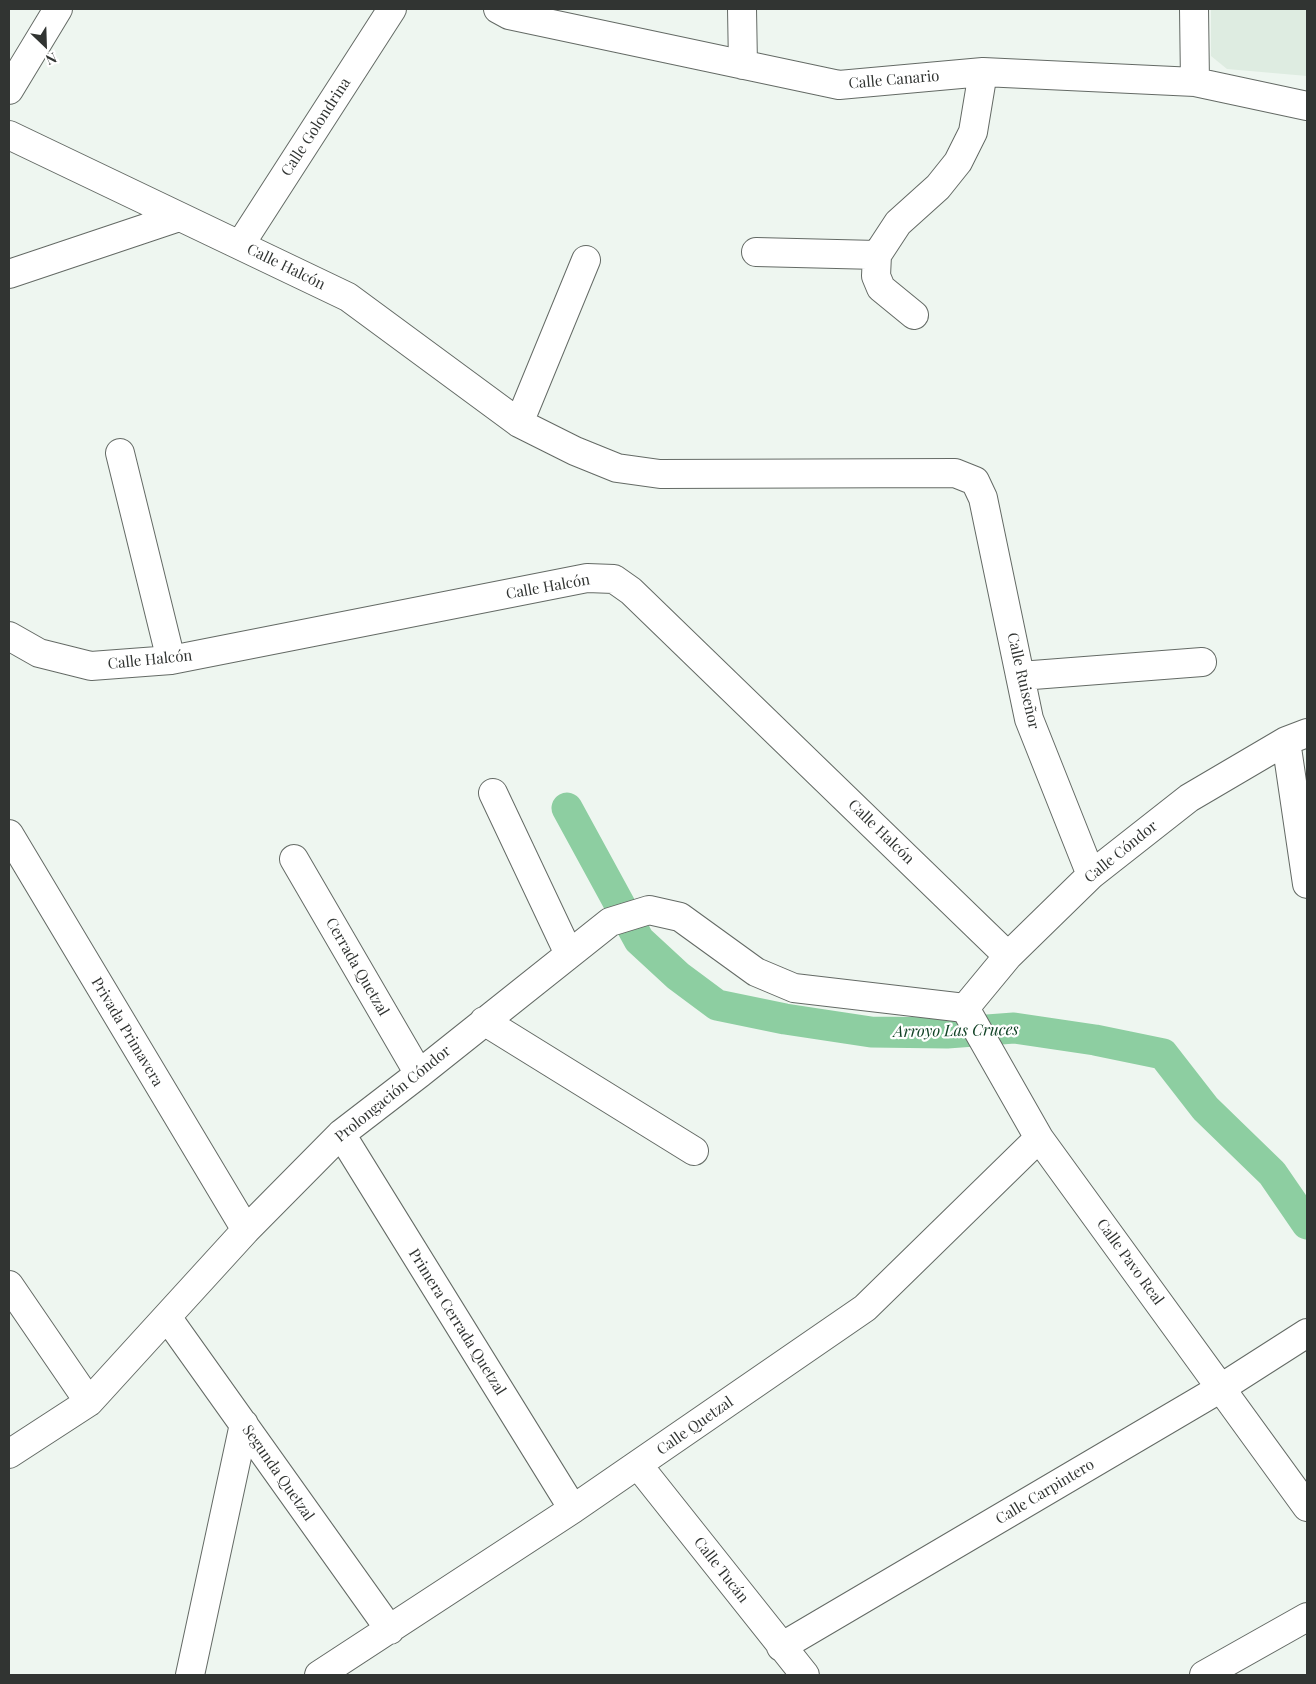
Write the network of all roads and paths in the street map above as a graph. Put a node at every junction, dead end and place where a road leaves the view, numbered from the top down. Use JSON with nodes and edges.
{"nodes":[{"id":1,"x":58,"y":9,"type":"edge"},
{"id":2,"x":392,"y":9,"type":"edge"},
{"id":3,"x":498,"y":9,"type":"edge"},
{"id":4,"x":742,"y":9,"type":"edge"},
{"id":5,"x":1194,"y":9,"type":"edge"},
{"id":6,"x":743,"y":65,"type":"junction"},
{"id":7,"x":983,"y":72,"type":"junction"},
{"id":8,"x":1195,"y":82,"type":"junction"},
{"id":9,"x":9,"y":90,"type":"edge"},
{"id":10,"x":1307,"y":106,"type":"edge"},
{"id":11,"x":9,"y":135,"type":"edge"},
{"id":12,"x":179,"y":217,"type":"junction"},
{"id":13,"x":240,"y":245,"type":"junction"},
{"id":14,"x":756,"y":252,"type":"dead end"},
{"id":15,"x":877,"y":255,"type":"junction"},
{"id":16,"x":586,"y":260,"type":"dead end"},
{"id":17,"x":9,"y":274,"type":"edge"},
{"id":18,"x":914,"y":314,"type":"dead end"},
{"id":19,"x":519,"y":423,"type":"junction"},
{"id":20,"x":120,"y":453,"type":"dead end"},
{"id":21,"x":975,"y":480,"type":"joint"},
{"id":22,"x":9,"y":636,"type":"edge"},
{"id":23,"x":171,"y":660,"type":"junction"},
{"id":24,"x":1202,"y":662,"type":"dead end"},
{"id":25,"x":1020,"y":676,"type":"junction"},
{"id":26,"x":1297,"y":737,"type":"edge"},
{"id":27,"x":493,"y":792,"type":"dead end"},
{"id":28,"x":9,"y":834,"type":"edge"},
{"id":29,"x":294,"y":859,"type":"dead end"},
{"id":30,"x":1091,"y":875,"type":"junction"},
{"id":31,"x":1307,"y":884,"type":"edge"},
{"id":32,"x":569,"y":954,"type":"junction"},
{"id":33,"x":1008,"y":956,"type":"junction"},
{"id":34,"x":969,"y":1014,"type":"junction"},
{"id":35,"x":484,"y":1021,"type":"junction"},
{"id":36,"x":419,"y":1074,"type":"junction"},
{"id":37,"x":341,"y":1134,"type":"junction"},
{"id":38,"x":1039,"y":1138,"type":"junction"},
{"id":39,"x":694,"y":1151,"type":"dead end"},
{"id":40,"x":246,"y":1230,"type":"junction"},
{"id":41,"x":9,"y":1286,"type":"edge"},
{"id":42,"x":167,"y":1317,"type":"junction"},
{"id":43,"x":1307,"y":1334,"type":"edge"},
{"id":44,"x":1222,"y":1388,"type":"junction"},
{"id":45,"x":89,"y":1402,"type":"junction"},
{"id":46,"x":244,"y":1424,"type":"junction"},
{"id":47,"x":9,"y":1454,"type":"edge"},
{"id":48,"x":638,"y":1465,"type":"junction"},
{"id":49,"x":1307,"y":1507,"type":"edge"},
{"id":50,"x":573,"y":1509,"type":"junction"},
{"id":51,"x":1307,"y":1617,"type":"edge"},
{"id":52,"x":390,"y":1630,"type":"junction"},
{"id":53,"x":781,"y":1647,"type":"junction"},
{"id":54,"x":190,"y":1675,"type":"edge"},
{"id":55,"x":319,"y":1675,"type":"edge"},
{"id":56,"x":804,"y":1675,"type":"edge"},
{"id":57,"x":1204,"y":1675,"type":"edge"}],
"edges":[{"from":1,"to":9,"type":"street"},
{"from":2,"to":13,"type":"street","name":"Calle Golondrina"},
{"from":3,"to":6,"type":"street","name":"Calle Canario"},
{"from":4,"to":6,"type":"street"},
{"from":5,"to":8,"type":"street"},
{"from":6,"to":7,"type":"street","name":"Calle Canario"},
{"from":7,"to":8,"type":"street","name":"Calle Canario"},
{"from":7,"to":15,"type":"street"},
{"from":8,"to":10,"type":"street","name":"Calle Canario"},
{"from":11,"to":12,"type":"street","name":"Calle Halcón"},
{"from":12,"to":13,"type":"street","name":"Calle Halcón"},
{"from":12,"to":17,"type":"street"},
{"from":13,"to":19,"type":"street","name":"Calle Halcón"},
{"from":14,"to":15,"type":"street"},
{"from":15,"to":18,"type":"street"},
{"from":16,"to":19,"type":"street"},
{"from":19,"to":21,"type":"street","name":"Calle Halcón"},
{"from":20,"to":23,"type":"street"},
{"from":21,"to":25,"type":"street","name":"Calle Ruiseñor"},
{"from":22,"to":23,"type":"street","name":"Calle Halcón"},
{"from":23,"to":33,"type":"street","name":"Calle Halcón"},
{"from":24,"to":25,"type":"street"},
{"from":25,"to":30,"type":"street","name":"Calle Ruiseñor"},
{"from":26,"to":30,"type":"street","name":"Calle Cóndor"},
{"from":26,"to":31,"type":"street"},
{"from":27,"to":32,"type":"street"},
{"from":28,"to":40,"type":"street","name":"Privada Primavera"},
{"from":29,"to":36,"type":"street","name":"Cerrada Quetzal"},
{"from":30,"to":33,"type":"street","name":"Calle Cóndor"},
{"from":32,"to":34,"type":"street","name":"Prolongación Cóndor"},
{"from":32,"to":35,"type":"street","name":"Prolongación Cóndor"},
{"from":33,"to":34,"type":"street","name":"Calle Cóndor"},
{"from":34,"to":38,"type":"street","name":"Calle Pavo Real"},
{"from":35,"to":36,"type":"street","name":"Prolongación Cóndor"},
{"from":35,"to":39,"type":"street"},
{"from":36,"to":37,"type":"street","name":"Prolongación Cóndor"},
{"from":37,"to":40,"type":"street","name":"Prolongación Cóndor"},
{"from":37,"to":50,"type":"street","name":"Primera Cerrada Quetzal"},
{"from":38,"to":44,"type":"street","name":"Calle Pavo Real"},
{"from":38,"to":48,"type":"street","name":"Calle Quetzal"},
{"from":40,"to":42,"type":"street","name":"Prolongación Cóndor"},
{"from":41,"to":45,"type":"street"},
{"from":42,"to":45,"type":"street","name":"Prolongación Cóndor"},
{"from":42,"to":46,"type":"street","name":"Segunda Quetzal"},
{"from":43,"to":44,"type":"street","name":"Calle Carpintero"},
{"from":44,"to":49,"type":"street","name":"Calle Pavo Real"},
{"from":44,"to":53,"type":"street","name":"Calle Carpintero"},
{"from":45,"to":47,"type":"street","name":"Prolongación Cóndor"},
{"from":46,"to":52,"type":"street","name":"Segunda Quetzal"},
{"from":46,"to":54,"type":"street"},
{"from":48,"to":50,"type":"street","name":"Calle Quetzal"},
{"from":48,"to":53,"type":"street","name":"Calle Tucán"},
{"from":50,"to":52,"type":"street","name":"Calle Quetzal"},
{"from":51,"to":57,"type":"street"},
{"from":52,"to":55,"type":"street","name":"Calle Quetzal"},
{"from":53,"to":56,"type":"street","name":"Calle Tucán"}]}
